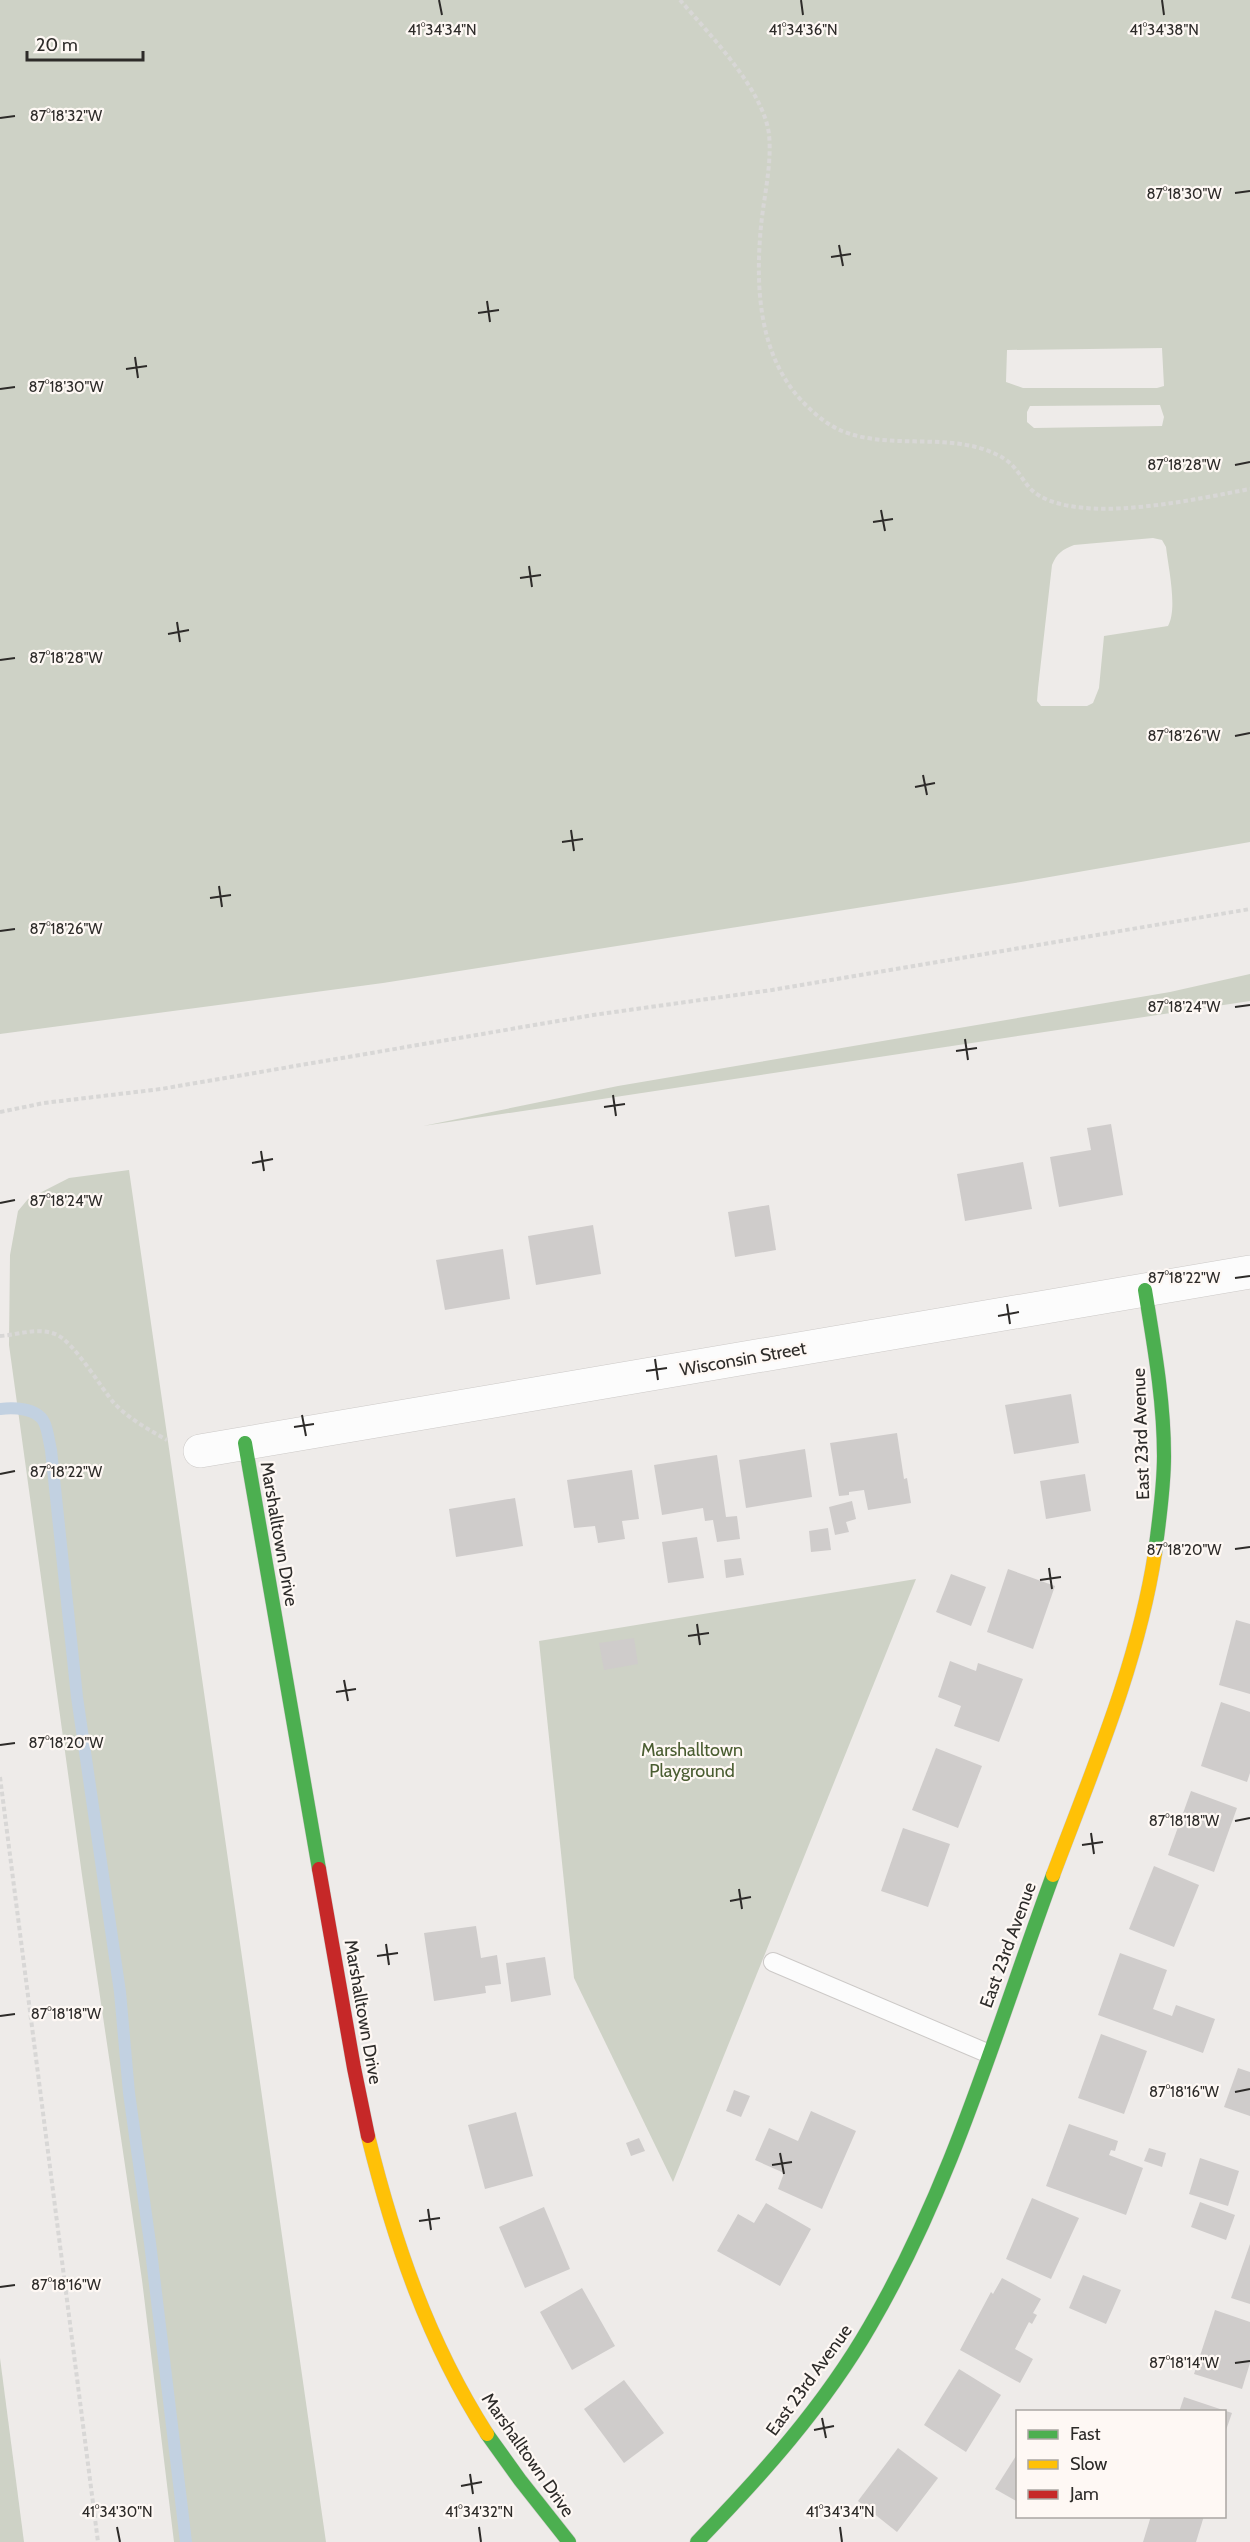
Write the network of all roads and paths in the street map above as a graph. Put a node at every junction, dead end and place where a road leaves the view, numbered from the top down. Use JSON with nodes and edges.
{"nodes":[{"id":1,"x":680,"y":0,"type":"edge"},
{"id":2,"x":1250,"y":489,"type":"edge"},
{"id":3,"x":1250,"y":909,"type":"edge"},
{"id":4,"x":0,"y":1112,"type":"edge"},
{"id":5,"x":1250,"y":1272,"type":"edge"},
{"id":6,"x":1145,"y":1290,"type":"junction"},
{"id":7,"x":0,"y":1336,"type":"edge"},
{"id":8,"x":245,"y":1443,"type":"junction"},
{"id":9,"x":200,"y":1450,"type":"joint"},
{"id":10,"x":0,"y":1777,"type":"edge"},
{"id":11,"x":774,"y":1962,"type":"dead end"},
{"id":12,"x":987,"y":2053,"type":"junction"},
{"id":13,"x":98,"y":2542,"type":"edge"},
{"id":14,"x":568,"y":2542,"type":"edge"},
{"id":15,"x":697,"y":2542,"type":"edge"}],
"edges":[{"from":1,"to":2,"type":"path"},
{"from":3,"to":4,"type":"path"},
{"from":5,"to":6,"type":"street","name":"Wisconsin Street"},
{"from":6,"to":8,"type":"street","name":"Wisconsin Street"},
{"from":6,"to":12,"type":"street","name":"East 23rd Avenue"},
{"from":7,"to":9,"type":"path"},
{"from":8,"to":9,"type":"street","name":"Wisconsin Street"},
{"from":8,"to":14,"type":"street","name":"Marshalltown Drive"},
{"from":10,"to":13,"type":"path"},
{"from":11,"to":12,"type":"lane"},
{"from":12,"to":15,"type":"street","name":"East 23rd Avenue"}]}
